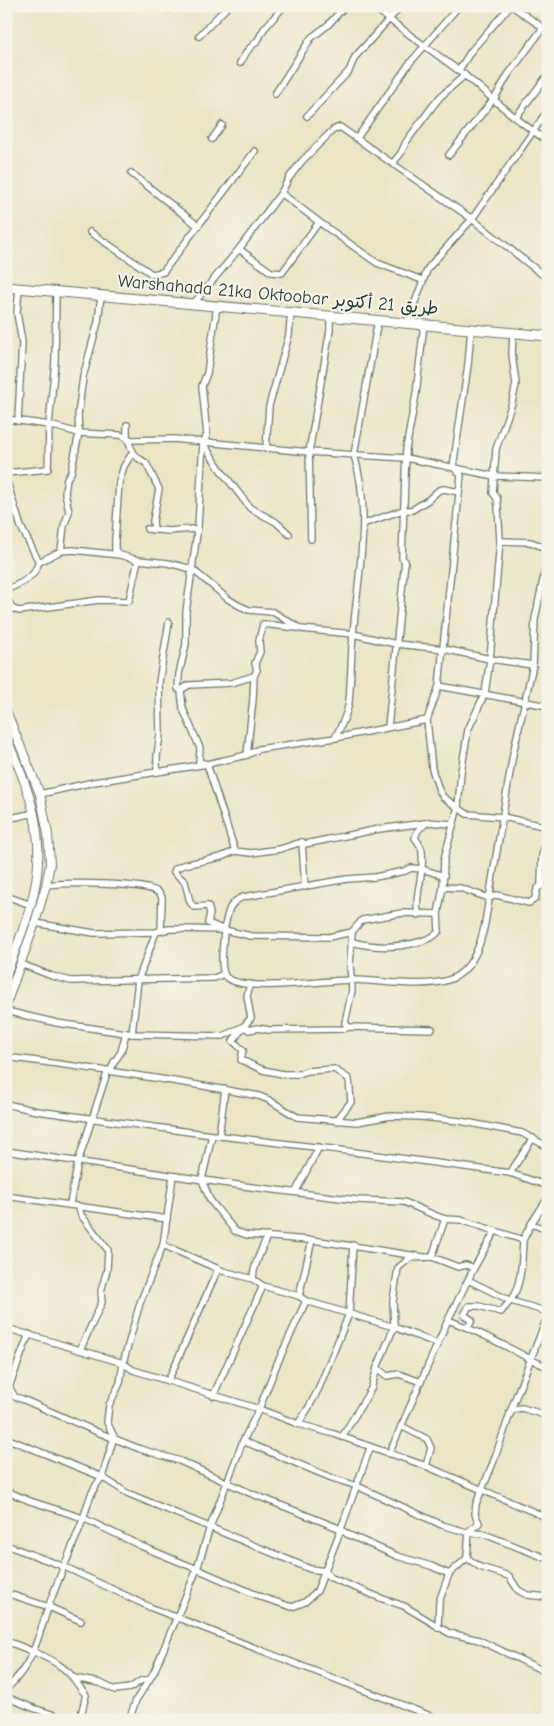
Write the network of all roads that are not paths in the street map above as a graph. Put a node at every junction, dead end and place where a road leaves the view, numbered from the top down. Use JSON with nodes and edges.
{"nodes":[{"id":1,"x":228,"y":6,"type":"edge"},
{"id":2,"x":284,"y":6,"type":"edge"},
{"id":3,"x":345,"y":6,"type":"edge"},
{"id":4,"x":373,"y":6,"type":"edge"},
{"id":5,"x":400,"y":6,"type":"edge"},
{"id":6,"x":459,"y":6,"type":"edge"},
{"id":7,"x":511,"y":6,"type":"edge"},
{"id":8,"x":390,"y":20,"type":"junction"},
{"id":9,"x":545,"y":30,"type":"edge"},
{"id":10,"x":200,"y":36,"type":"dead end"},
{"id":11,"x":425,"y":46,"type":"junction"},
{"id":12,"x":240,"y":63,"type":"dead end"},
{"id":13,"x":459,"y":70,"type":"junction"},
{"id":14,"x":465,"y":75,"type":"junction"},
{"id":15,"x":547,"y":76,"type":"edge"},
{"id":16,"x":275,"y":94,"type":"dead end"},
{"id":17,"x":493,"y":99,"type":"junction"},
{"id":18,"x":548,"y":110,"type":"edge"},
{"id":19,"x":307,"y":116,"type":"dead end"},
{"id":20,"x":516,"y":117,"type":"junction"},
{"id":21,"x":222,"y":125,"type":"dead end"},
{"id":22,"x":533,"y":132,"type":"junction"},
{"id":23,"x":357,"y":138,"type":"junction"},
{"id":24,"x":212,"y":139,"type":"dead end"},
{"id":25,"x":548,"y":141,"type":"edge"},
{"id":26,"x":255,"y":151,"type":"dead end"},
{"id":27,"x":449,"y":155,"type":"dead end"},
{"id":28,"x":393,"y":163,"type":"junction"},
{"id":29,"x":131,"y":173,"type":"dead end"},
{"id":30,"x":281,"y":192,"type":"junction"},
{"id":31,"x":472,"y":219,"type":"junction"},
{"id":32,"x":318,"y":222,"type":"junction"},
{"id":33,"x":197,"y":225,"type":"junction"},
{"id":34,"x":90,"y":232,"type":"dead end"},
{"id":35,"x":239,"y":249,"type":"junction"},
{"id":36,"x":422,"y":280,"type":"junction"},
{"id":37,"x":548,"y":280,"type":"edge"},
{"id":38,"x":6,"y":287,"type":"edge"},
{"id":39,"x":19,"y":288,"type":"junction"},
{"id":40,"x":56,"y":292,"type":"junction"},
{"id":41,"x":101,"y":296,"type":"junction"},
{"id":42,"x":194,"y":304,"type":"junction"},
{"id":43,"x":217,"y":306,"type":"junction"},
{"id":44,"x":291,"y":312,"type":"junction"},
{"id":45,"x":330,"y":316,"type":"junction"},
{"id":46,"x":378,"y":320,"type":"junction"},
{"id":47,"x":407,"y":323,"type":"junction"},
{"id":48,"x":424,"y":324,"type":"junction"},
{"id":49,"x":471,"y":329,"type":"junction"},
{"id":50,"x":513,"y":332,"type":"junction"},
{"id":51,"x":548,"y":336,"type":"edge"},
{"id":52,"x":6,"y":420,"type":"edge"},
{"id":53,"x":18,"y":421,"type":"junction"},
{"id":54,"x":49,"y":425,"type":"junction"},
{"id":55,"x":126,"y":425,"type":"dead end"},
{"id":56,"x":79,"y":433,"type":"junction"},
{"id":57,"x":127,"y":438,"type":"junction"},
{"id":58,"x":204,"y":443,"type":"junction"},
{"id":59,"x":266,"y":449,"type":"junction"},
{"id":60,"x":133,"y":452,"type":"junction"},
{"id":61,"x":309,"y":452,"type":"junction"},
{"id":62,"x":354,"y":455,"type":"junction"},
{"id":63,"x":406,"y":458,"type":"junction"},
{"id":64,"x":453,"y":467,"type":"junction"},
{"id":65,"x":6,"y":473,"type":"edge"},
{"id":66,"x":494,"y":476,"type":"junction"},
{"id":67,"x":548,"y":478,"type":"edge"},
{"id":68,"x":6,"y":479,"type":"edge"},
{"id":69,"x":459,"y":492,"type":"junction"},
{"id":70,"x":402,"y":510,"type":"junction"},
{"id":71,"x":363,"y":524,"type":"junction"},
{"id":72,"x":147,"y":530,"type":"dead end"},
{"id":73,"x":154,"y":530,"type":"junction"},
{"id":74,"x":197,"y":531,"type":"junction"},
{"id":75,"x":288,"y":534,"type":"dead end"},
{"id":76,"x":311,"y":539,"type":"dead end"},
{"id":77,"x":500,"y":541,"type":"junction"},
{"id":78,"x":548,"y":549,"type":"edge"},
{"id":79,"x":61,"y":551,"type":"junction"},
{"id":80,"x":120,"y":555,"type":"junction"},
{"id":81,"x":548,"y":556,"type":"edge"},
{"id":82,"x":138,"y":560,"type":"junction"},
{"id":83,"x":39,"y":562,"type":"junction"},
{"id":84,"x":192,"y":569,"type":"junction"},
{"id":85,"x":6,"y":591,"type":"edge"},
{"id":86,"x":169,"y":622,"type":"dead end"},
{"id":87,"x":304,"y":629,"type":"junction"},
{"id":88,"x":353,"y":634,"type":"junction"},
{"id":89,"x":396,"y":644,"type":"junction"},
{"id":90,"x":444,"y":649,"type":"junction"},
{"id":91,"x":490,"y":659,"type":"junction"},
{"id":92,"x":533,"y":665,"type":"junction"},
{"id":93,"x":254,"y":676,"type":"junction"},
{"id":94,"x":439,"y":686,"type":"junction"},
{"id":95,"x":181,"y":690,"type":"junction"},
{"id":96,"x":485,"y":693,"type":"junction"},
{"id":97,"x":524,"y":700,"type":"junction"},
{"id":98,"x":548,"y":706,"type":"edge"},
{"id":99,"x":6,"y":712,"type":"edge"},
{"id":100,"x":427,"y":720,"type":"junction"},
{"id":101,"x":388,"y":726,"type":"junction"},
{"id":102,"x":6,"y":738,"type":"edge"},
{"id":103,"x":335,"y":738,"type":"junction"},
{"id":104,"x":247,"y":755,"type":"junction"},
{"id":105,"x":207,"y":764,"type":"junction"},
{"id":106,"x":158,"y":772,"type":"junction"},
{"id":107,"x":40,"y":794,"type":"junction"},
{"id":108,"x":458,"y":807,"type":"junction"},
{"id":109,"x":35,"y":813,"type":"junction"},
{"id":110,"x":503,"y":817,"type":"junction"},
{"id":111,"x":6,"y":819,"type":"edge"},
{"id":112,"x":425,"y":823,"type":"junction"},
{"id":113,"x":452,"y":824,"type":"junction"},
{"id":114,"x":548,"y":826,"type":"edge"},
{"id":115,"x":548,"y":834,"type":"edge"},
{"id":116,"x":302,"y":842,"type":"junction"},
{"id":117,"x":235,"y":851,"type":"junction"},
{"id":118,"x":422,"y":869,"type":"junction"},
{"id":119,"x":444,"y":876,"type":"junction"},
{"id":120,"x":548,"y":880,"type":"edge"},
{"id":121,"x":541,"y":884,"type":"junction"},
{"id":122,"x":46,"y":885,"type":"junction"},
{"id":123,"x":306,"y":887,"type":"junction"},
{"id":124,"x":443,"y":887,"type":"junction"},
{"id":125,"x":6,"y":896,"type":"edge"},
{"id":126,"x":489,"y":898,"type":"junction"},
{"id":127,"x":31,"y":905,"type":"junction"},
{"id":128,"x":438,"y":914,"type":"junction"},
{"id":129,"x":418,"y":915,"type":"junction"},
{"id":130,"x":35,"y":922,"type":"junction"},
{"id":131,"x":224,"y":930,"type":"junction"},
{"id":132,"x":158,"y":931,"type":"junction"},
{"id":133,"x":352,"y":932,"type":"junction"},
{"id":134,"x":352,"y":942,"type":"junction"},
{"id":135,"x":21,"y":964,"type":"junction"},
{"id":136,"x":224,"y":974,"type":"junction"},
{"id":137,"x":6,"y":975,"type":"edge"},
{"id":138,"x":138,"y":980,"type":"junction"},
{"id":139,"x":352,"y":980,"type":"junction"},
{"id":140,"x":250,"y":984,"type":"junction"},
{"id":141,"x":6,"y":1004,"type":"edge"},
{"id":142,"x":6,"y":1011,"type":"edge"},
{"id":143,"x":244,"y":1026,"type":"junction"},
{"id":144,"x":348,"y":1027,"type":"junction"},
{"id":145,"x":432,"y":1028,"type":"dead end"},
{"id":146,"x":129,"y":1033,"type":"junction"},
{"id":147,"x":6,"y":1057,"type":"edge"},
{"id":148,"x":110,"y":1070,"type":"junction"},
{"id":149,"x":225,"y":1090,"type":"junction"},
{"id":150,"x":6,"y":1104,"type":"edge"},
{"id":151,"x":94,"y":1119,"type":"junction"},
{"id":152,"x":336,"y":1121,"type":"junction"},
{"id":153,"x":212,"y":1136,"type":"junction"},
{"id":154,"x":219,"y":1136,"type":"junction"},
{"id":155,"x":534,"y":1138,"type":"junction"},
{"id":156,"x":319,"y":1147,"type":"junction"},
{"id":157,"x":548,"y":1147,"type":"edge"},
{"id":158,"x":6,"y":1150,"type":"edge"},
{"id":159,"x":78,"y":1162,"type":"junction"},
{"id":160,"x":510,"y":1173,"type":"junction"},
{"id":161,"x":173,"y":1176,"type":"junction"},
{"id":162,"x":202,"y":1180,"type":"junction"},
{"id":163,"x":548,"y":1186,"type":"edge"},
{"id":164,"x":296,"y":1191,"type":"junction"},
{"id":165,"x":6,"y":1196,"type":"edge"},
{"id":166,"x":548,"y":1198,"type":"edge"},
{"id":167,"x":70,"y":1204,"type":"junction"},
{"id":168,"x":78,"y":1206,"type":"junction"},
{"id":169,"x":167,"y":1219,"type":"junction"},
{"id":170,"x":445,"y":1219,"type":"junction"},
{"id":171,"x":531,"y":1224,"type":"junction"},
{"id":172,"x":495,"y":1230,"type":"junction"},
{"id":173,"x":548,"y":1230,"type":"edge"},
{"id":174,"x":267,"y":1236,"type":"junction"},
{"id":175,"x":312,"y":1240,"type":"junction"},
{"id":176,"x":522,"y":1240,"type":"junction"},
{"id":177,"x":163,"y":1245,"type":"junction"},
{"id":178,"x":354,"y":1245,"type":"junction"},
{"id":179,"x":423,"y":1257,"type":"junction"},
{"id":180,"x":432,"y":1257,"type":"junction"},
{"id":181,"x":474,"y":1268,"type":"junction"},
{"id":182,"x":218,"y":1269,"type":"junction"},
{"id":183,"x":253,"y":1279,"type":"junction"},
{"id":184,"x":468,"y":1280,"type":"junction"},
{"id":185,"x":263,"y":1286,"type":"junction"},
{"id":186,"x":299,"y":1296,"type":"junction"},
{"id":187,"x":306,"y":1301,"type":"junction"},
{"id":188,"x":511,"y":1301,"type":"junction"},
{"id":189,"x":349,"y":1314,"type":"junction"},
{"id":190,"x":548,"y":1314,"type":"edge"},
{"id":191,"x":448,"y":1320,"type":"junction"},
{"id":192,"x":394,"y":1326,"type":"junction"},
{"id":193,"x":468,"y":1327,"type":"junction"},
{"id":194,"x":6,"y":1328,"type":"edge"},
{"id":195,"x":29,"y":1334,"type":"junction"},
{"id":196,"x":438,"y":1344,"type":"junction"},
{"id":197,"x":80,"y":1350,"type":"junction"},
{"id":198,"x":530,"y":1361,"type":"junction"},
{"id":199,"x":122,"y":1362,"type":"junction"},
{"id":200,"x":548,"y":1367,"type":"edge"},
{"id":201,"x":377,"y":1368,"type":"junction"},
{"id":202,"x":168,"y":1381,"type":"junction"},
{"id":203,"x":421,"y":1382,"type":"junction"},
{"id":204,"x":9,"y":1387,"type":"junction"},
{"id":205,"x":6,"y":1394,"type":"edge"},
{"id":206,"x":213,"y":1396,"type":"junction"},
{"id":207,"x":259,"y":1409,"type":"junction"},
{"id":208,"x":510,"y":1414,"type":"junction"},
{"id":209,"x":548,"y":1416,"type":"edge"},
{"id":210,"x":298,"y":1424,"type":"junction"},
{"id":211,"x":402,"y":1426,"type":"junction"},
{"id":212,"x":114,"y":1437,"type":"junction"},
{"id":213,"x":342,"y":1437,"type":"junction"},
{"id":214,"x":6,"y":1438,"type":"edge"},
{"id":215,"x":243,"y":1441,"type":"junction"},
{"id":216,"x":370,"y":1448,"type":"junction"},
{"id":217,"x":389,"y":1454,"type":"junction"},
{"id":218,"x":426,"y":1466,"type":"junction"},
{"id":219,"x":102,"y":1476,"type":"junction"},
{"id":220,"x":227,"y":1483,"type":"junction"},
{"id":221,"x":357,"y":1486,"type":"junction"},
{"id":222,"x":481,"y":1489,"type":"junction"},
{"id":223,"x":6,"y":1491,"type":"edge"},
{"id":224,"x":83,"y":1518,"type":"junction"},
{"id":225,"x":548,"y":1518,"type":"edge"},
{"id":226,"x":210,"y":1527,"type":"junction"},
{"id":227,"x":341,"y":1529,"type":"junction"},
{"id":228,"x":469,"y":1531,"type":"junction"},
{"id":229,"x":6,"y":1546,"type":"edge"},
{"id":230,"x":467,"y":1558,"type":"junction"},
{"id":231,"x":548,"y":1559,"type":"edge"},
{"id":232,"x":65,"y":1567,"type":"junction"},
{"id":233,"x":197,"y":1569,"type":"junction"},
{"id":234,"x":326,"y":1571,"type":"junction"},
{"id":235,"x":449,"y":1574,"type":"junction"},
{"id":236,"x":6,"y":1593,"type":"edge"},
{"id":237,"x":548,"y":1596,"type":"edge"},
{"id":238,"x":49,"y":1607,"type":"junction"},
{"id":239,"x":177,"y":1617,"type":"junction"},
{"id":240,"x":81,"y":1621,"type":"dead end"},
{"id":241,"x":438,"y":1627,"type":"junction"},
{"id":242,"x":6,"y":1642,"type":"edge"},
{"id":243,"x":35,"y":1651,"type":"junction"},
{"id":244,"x":69,"y":1673,"type":"junction"},
{"id":245,"x":548,"y":1674,"type":"edge"},
{"id":246,"x":149,"y":1680,"type":"junction"},
{"id":247,"x":6,"y":1689,"type":"edge"},
{"id":248,"x":6,"y":1697,"type":"edge"},
{"id":249,"x":70,"y":1720,"type":"edge"},
{"id":250,"x":82,"y":1720,"type":"edge"},
{"id":251,"x":129,"y":1720,"type":"edge"},
{"id":252,"x":441,"y":1720,"type":"edge"}],
"edges":[{"from":1,"to":10,"type":"street"},
{"from":2,"to":12,"type":"street"},
{"from":3,"to":16,"type":"street"},
{"from":4,"to":8,"type":"street"},
{"from":5,"to":8,"type":"street"},
{"from":6,"to":11,"type":"street"},
{"from":7,"to":9,"type":"street"},
{"from":7,"to":13,"type":"street"},
{"from":8,"to":11,"type":"street"},
{"from":8,"to":19,"type":"street"},
{"from":9,"to":17,"type":"street"},
{"from":11,"to":13,"type":"street"},
{"from":11,"to":23,"type":"street"},
{"from":13,"to":14,"type":"street"},
{"from":14,"to":17,"type":"street"},
{"from":14,"to":28,"type":"street"},
{"from":15,"to":20,"type":"street"},
{"from":17,"to":20,"type":"street"},
{"from":17,"to":27,"type":"street"},
{"from":18,"to":22,"type":"street"},
{"from":20,"to":22,"type":"street"},
{"from":21,"to":24,"type":"street"},
{"from":22,"to":25,"type":"street"},
{"from":22,"to":31,"type":"street"},
{"from":23,"to":28,"type":"street"},
{"from":23,"to":30,"type":"street"},
{"from":26,"to":33,"type":"street"},
{"from":28,"to":31,"type":"street"},
{"from":29,"to":33,"type":"street"},
{"from":30,"to":32,"type":"street"},
{"from":30,"to":35,"type":"street"},
{"from":31,"to":36,"type":"street"},
{"from":31,"to":37,"type":"street"},
{"from":32,"to":35,"type":"street"},
{"from":32,"to":36,"type":"street"},
{"from":33,"to":34,"type":"street"},
{"from":35,"to":42,"type":"street"},
{"from":36,"to":47,"type":"street"},
{"from":38,"to":39,"type":"main road","name":"Warshahada 21ka Oktoobar طريق 21 أكتوبر"},
{"from":39,"to":40,"type":"main road","name":"Warshahada 21ka Oktoobar طريق 21 أكتوبر"},
{"from":39,"to":53,"type":"street"},
{"from":40,"to":41,"type":"main road","name":"Warshahada 21ka Oktoobar طريق 21 أكتوبر"},
{"from":40,"to":54,"type":"street"},
{"from":41,"to":42,"type":"main road","name":"Warshahada 21ka Oktoobar طريق 21 أكتوبر"},
{"from":41,"to":56,"type":"street"},
{"from":42,"to":43,"type":"main road","name":"Warshahada 21ka Oktoobar طريق 21 أكتوبر"},
{"from":43,"to":44,"type":"main road","name":"Warshahada 21ka Oktoobar طريق 21 أكتوبر"},
{"from":43,"to":58,"type":"street"},
{"from":44,"to":45,"type":"main road","name":"Warshahada 21ka Oktoobar طريق 21 أكتوبر"},
{"from":44,"to":59,"type":"street"},
{"from":45,"to":46,"type":"main road","name":"Warshahada 21ka Oktoobar طريق 21 أكتوبر"},
{"from":45,"to":61,"type":"street"},
{"from":46,"to":47,"type":"main road","name":"Warshahada 21ka Oktoobar طريق 21 أكتوبر"},
{"from":46,"to":62,"type":"street"},
{"from":47,"to":48,"type":"main road","name":"Warshahada 21ka Oktoobar طريق 21 أكتوبر"},
{"from":48,"to":49,"type":"main road","name":"Warshahada 21ka Oktoobar طريق 21 أكتوبر"},
{"from":48,"to":63,"type":"street"},
{"from":49,"to":50,"type":"main road","name":"Warshahada 21ka Oktoobar طريق 21 أكتوبر"},
{"from":49,"to":64,"type":"street"},
{"from":50,"to":51,"type":"main road","name":"Warshahada 21ka Oktoobar طريق 21 أكتوبر"},
{"from":50,"to":66,"type":"street"},
{"from":52,"to":53,"type":"street"},
{"from":53,"to":54,"type":"street"},
{"from":54,"to":56,"type":"street"},
{"from":54,"to":65,"type":"street"},
{"from":55,"to":57,"type":"street"},
{"from":56,"to":57,"type":"street"},
{"from":56,"to":79,"type":"street"},
{"from":57,"to":58,"type":"street"},
{"from":57,"to":60,"type":"street"},
{"from":58,"to":59,"type":"street"},
{"from":58,"to":74,"type":"street"},
{"from":58,"to":75,"type":"street"},
{"from":59,"to":61,"type":"street"},
{"from":60,"to":73,"type":"street"},
{"from":60,"to":80,"type":"street"},
{"from":61,"to":62,"type":"street"},
{"from":61,"to":76,"type":"street"},
{"from":62,"to":63,"type":"street"},
{"from":62,"to":71,"type":"street"},
{"from":63,"to":64,"type":"street"},
{"from":63,"to":70,"type":"street"},
{"from":64,"to":66,"type":"street"},
{"from":64,"to":69,"type":"street"},
{"from":66,"to":67,"type":"street"},
{"from":66,"to":77,"type":"street"},
{"from":68,"to":83,"type":"street"},
{"from":69,"to":70,"type":"street"},
{"from":69,"to":90,"type":"street"},
{"from":70,"to":71,"type":"street"},
{"from":70,"to":89,"type":"street"},
{"from":71,"to":88,"type":"street"},
{"from":72,"to":73,"type":"street"},
{"from":73,"to":74,"type":"street"},
{"from":74,"to":84,"type":"street"},
{"from":77,"to":78,"type":"street"},
{"from":77,"to":91,"type":"street"},
{"from":79,"to":80,"type":"street"},
{"from":79,"to":83,"type":"street"},
{"from":80,"to":82,"type":"street"},
{"from":81,"to":92,"type":"street"},
{"from":82,"to":84,"type":"street"},
{"from":82,"to":85,"type":"street"},
{"from":83,"to":85,"type":"street"},
{"from":84,"to":87,"type":"street"},
{"from":84,"to":95,"type":"street"},
{"from":86,"to":106,"type":"street"},
{"from":87,"to":88,"type":"street"},
{"from":87,"to":93,"type":"street"},
{"from":88,"to":89,"type":"street"},
{"from":88,"to":103,"type":"street"},
{"from":89,"to":90,"type":"street"},
{"from":89,"to":101,"type":"street"},
{"from":90,"to":91,"type":"street"},
{"from":90,"to":94,"type":"street"},
{"from":91,"to":92,"type":"street"},
{"from":91,"to":96,"type":"street"},
{"from":92,"to":97,"type":"street"},
{"from":93,"to":95,"type":"street"},
{"from":93,"to":104,"type":"street"},
{"from":94,"to":96,"type":"street"},
{"from":94,"to":100,"type":"street"},
{"from":95,"to":105,"type":"street"},
{"from":96,"to":97,"type":"street"},
{"from":96,"to":108,"type":"street"},
{"from":97,"to":98,"type":"street"},
{"from":97,"to":110,"type":"street"},
{"from":99,"to":107,"type":"main road"},
{"from":100,"to":101,"type":"street"},
{"from":100,"to":108,"type":"street"},
{"from":101,"to":103,"type":"street"},
{"from":102,"to":109,"type":"main road"},
{"from":103,"to":104,"type":"street"},
{"from":104,"to":105,"type":"street"},
{"from":105,"to":106,"type":"street"},
{"from":105,"to":117,"type":"street"},
{"from":106,"to":107,"type":"street"},
{"from":107,"to":122,"type":"main road"},
{"from":108,"to":110,"type":"street"},
{"from":108,"to":113,"type":"street"},
{"from":109,"to":111,"type":"street"},
{"from":109,"to":127,"type":"main road"},
{"from":110,"to":114,"type":"street"},
{"from":110,"to":126,"type":"street"},
{"from":112,"to":113,"type":"street"},
{"from":112,"to":116,"type":"street"},
{"from":112,"to":118,"type":"street"},
{"from":113,"to":119,"type":"street"},
{"from":115,"to":121,"type":"street"},
{"from":116,"to":117,"type":"street"},
{"from":116,"to":123,"type":"street"},
{"from":117,"to":131,"type":"street"},
{"from":118,"to":119,"type":"street"},
{"from":118,"to":123,"type":"street"},
{"from":118,"to":129,"type":"street"},
{"from":119,"to":124,"type":"street"},
{"from":120,"to":121,"type":"street"},
{"from":121,"to":126,"type":"street"},
{"from":122,"to":130,"type":"main road"},
{"from":122,"to":132,"type":"street"},
{"from":123,"to":131,"type":"street"},
{"from":124,"to":126,"type":"street"},
{"from":124,"to":128,"type":"street"},
{"from":125,"to":127,"type":"street"},
{"from":126,"to":139,"type":"street"},
{"from":127,"to":137,"type":"main road"},
{"from":128,"to":129,"type":"street"},
{"from":128,"to":134,"type":"street"},
{"from":129,"to":133,"type":"street"},
{"from":130,"to":132,"type":"street"},
{"from":130,"to":135,"type":"main road"},
{"from":131,"to":132,"type":"street"},
{"from":131,"to":133,"type":"street"},
{"from":131,"to":136,"type":"street"},
{"from":132,"to":138,"type":"street"},
{"from":133,"to":134,"type":"street"},
{"from":134,"to":139,"type":"street"},
{"from":135,"to":138,"type":"street"},
{"from":135,"to":141,"type":"main road"},
{"from":136,"to":138,"type":"street"},
{"from":136,"to":140,"type":"street"},
{"from":138,"to":146,"type":"street"},
{"from":139,"to":140,"type":"street"},
{"from":139,"to":144,"type":"street"},
{"from":140,"to":143,"type":"street"},
{"from":142,"to":146,"type":"street"},
{"from":143,"to":144,"type":"street"},
{"from":143,"to":146,"type":"street"},
{"from":143,"to":152,"type":"street"},
{"from":144,"to":145,"type":"street"},
{"from":146,"to":148,"type":"street"},
{"from":147,"to":148,"type":"street"},
{"from":148,"to":149,"type":"street"},
{"from":148,"to":151,"type":"street"},
{"from":149,"to":152,"type":"street"},
{"from":149,"to":154,"type":"street"},
{"from":150,"to":151,"type":"street"},
{"from":151,"to":153,"type":"street"},
{"from":151,"to":159,"type":"street"},
{"from":152,"to":155,"type":"street"},
{"from":153,"to":154,"type":"street"},
{"from":153,"to":162,"type":"street"},
{"from":154,"to":156,"type":"street"},
{"from":155,"to":157,"type":"street"},
{"from":155,"to":160,"type":"street"},
{"from":156,"to":160,"type":"street"},
{"from":156,"to":164,"type":"street"},
{"from":158,"to":159,"type":"street"},
{"from":159,"to":161,"type":"street"},
{"from":159,"to":167,"type":"street"},
{"from":160,"to":163,"type":"street"},
{"from":161,"to":162,"type":"street"},
{"from":161,"to":169,"type":"street"},
{"from":162,"to":164,"type":"street"},
{"from":162,"to":174,"type":"street"},
{"from":164,"to":170,"type":"street"},
{"from":165,"to":167,"type":"street"},
{"from":166,"to":171,"type":"street"},
{"from":167,"to":168,"type":"street"},
{"from":168,"to":169,"type":"street"},
{"from":168,"to":197,"type":"street"},
{"from":169,"to":177,"type":"street"},
{"from":170,"to":172,"type":"street"},
{"from":170,"to":180,"type":"street"},
{"from":171,"to":173,"type":"street"},
{"from":171,"to":176,"type":"street"},
{"from":172,"to":176,"type":"street"},
{"from":172,"to":181,"type":"street"},
{"from":174,"to":175,"type":"street"},
{"from":174,"to":183,"type":"street"},
{"from":175,"to":178,"type":"street"},
{"from":175,"to":186,"type":"street"},
{"from":176,"to":188,"type":"street"},
{"from":177,"to":182,"type":"street"},
{"from":177,"to":199,"type":"street"},
{"from":178,"to":179,"type":"street"},
{"from":178,"to":189,"type":"street"},
{"from":179,"to":180,"type":"street"},
{"from":179,"to":192,"type":"street"},
{"from":180,"to":181,"type":"street"},
{"from":181,"to":184,"type":"street"},
{"from":182,"to":183,"type":"street"},
{"from":182,"to":202,"type":"street"},
{"from":183,"to":185,"type":"street"},
{"from":184,"to":188,"type":"street"},
{"from":184,"to":191,"type":"street"},
{"from":185,"to":186,"type":"street"},
{"from":185,"to":206,"type":"street"},
{"from":186,"to":187,"type":"street"},
{"from":187,"to":189,"type":"street"},
{"from":187,"to":207,"type":"street"},
{"from":188,"to":190,"type":"street"},
{"from":188,"to":193,"type":"street"},
{"from":189,"to":192,"type":"street"},
{"from":189,"to":210,"type":"street"},
{"from":190,"to":198,"type":"street"},
{"from":191,"to":193,"type":"street"},
{"from":191,"to":196,"type":"street"},
{"from":192,"to":196,"type":"street"},
{"from":192,"to":201,"type":"street"},
{"from":193,"to":198,"type":"street"},
{"from":194,"to":195,"type":"street"},
{"from":195,"to":197,"type":"street"},
{"from":195,"to":204,"type":"street"},
{"from":196,"to":203,"type":"street"},
{"from":197,"to":199,"type":"street"},
{"from":198,"to":200,"type":"street"},
{"from":198,"to":208,"type":"street"},
{"from":199,"to":202,"type":"street"},
{"from":199,"to":212,"type":"street"},
{"from":201,"to":203,"type":"street"},
{"from":201,"to":213,"type":"street"},
{"from":202,"to":206,"type":"street"},
{"from":203,"to":211,"type":"street"},
{"from":204,"to":205,"type":"street"},
{"from":204,"to":212,"type":"street"},
{"from":206,"to":207,"type":"street"},
{"from":207,"to":210,"type":"street"},
{"from":207,"to":215,"type":"street"},
{"from":208,"to":209,"type":"street"},
{"from":208,"to":222,"type":"street"},
{"from":210,"to":213,"type":"street"},
{"from":211,"to":217,"type":"street"},
{"from":211,"to":218,"type":"street"},
{"from":212,"to":219,"type":"street"},
{"from":212,"to":220,"type":"street"},
{"from":213,"to":216,"type":"street"},
{"from":214,"to":219,"type":"street"},
{"from":215,"to":220,"type":"street"},
{"from":215,"to":221,"type":"street"},
{"from":216,"to":217,"type":"street"},
{"from":216,"to":221,"type":"street"},
{"from":217,"to":218,"type":"street"},
{"from":218,"to":222,"type":"street"},
{"from":219,"to":224,"type":"street"},
{"from":219,"to":226,"type":"street"},
{"from":220,"to":226,"type":"street"},
{"from":220,"to":227,"type":"street"},
{"from":221,"to":227,"type":"street"},
{"from":221,"to":228,"type":"street"},
{"from":222,"to":225,"type":"street"},
{"from":222,"to":228,"type":"street"},
{"from":223,"to":224,"type":"street"},
{"from":224,"to":232,"type":"street"},
{"from":224,"to":233,"type":"street"},
{"from":226,"to":233,"type":"street"},
{"from":226,"to":234,"type":"street"},
{"from":227,"to":234,"type":"street"},
{"from":227,"to":235,"type":"street"},
{"from":228,"to":230,"type":"street"},
{"from":228,"to":231,"type":"street"},
{"from":229,"to":232,"type":"street"},
{"from":230,"to":235,"type":"street"},
{"from":230,"to":237,"type":"street"},
{"from":232,"to":238,"type":"street"},
{"from":232,"to":239,"type":"street"},
{"from":233,"to":234,"type":"street"},
{"from":233,"to":239,"type":"street"},
{"from":234,"to":241,"type":"street"},
{"from":235,"to":241,"type":"street"},
{"from":236,"to":238,"type":"street"},
{"from":238,"to":240,"type":"street"},
{"from":238,"to":243,"type":"street"},
{"from":239,"to":246,"type":"street"},
{"from":239,"to":252,"type":"street"},
{"from":241,"to":245,"type":"street"},
{"from":242,"to":243,"type":"street"},
{"from":243,"to":244,"type":"street"},
{"from":243,"to":247,"type":"street"},
{"from":244,"to":246,"type":"street"},
{"from":244,"to":250,"type":"street"},
{"from":246,"to":251,"type":"street"},
{"from":248,"to":249,"type":"street"}]}
